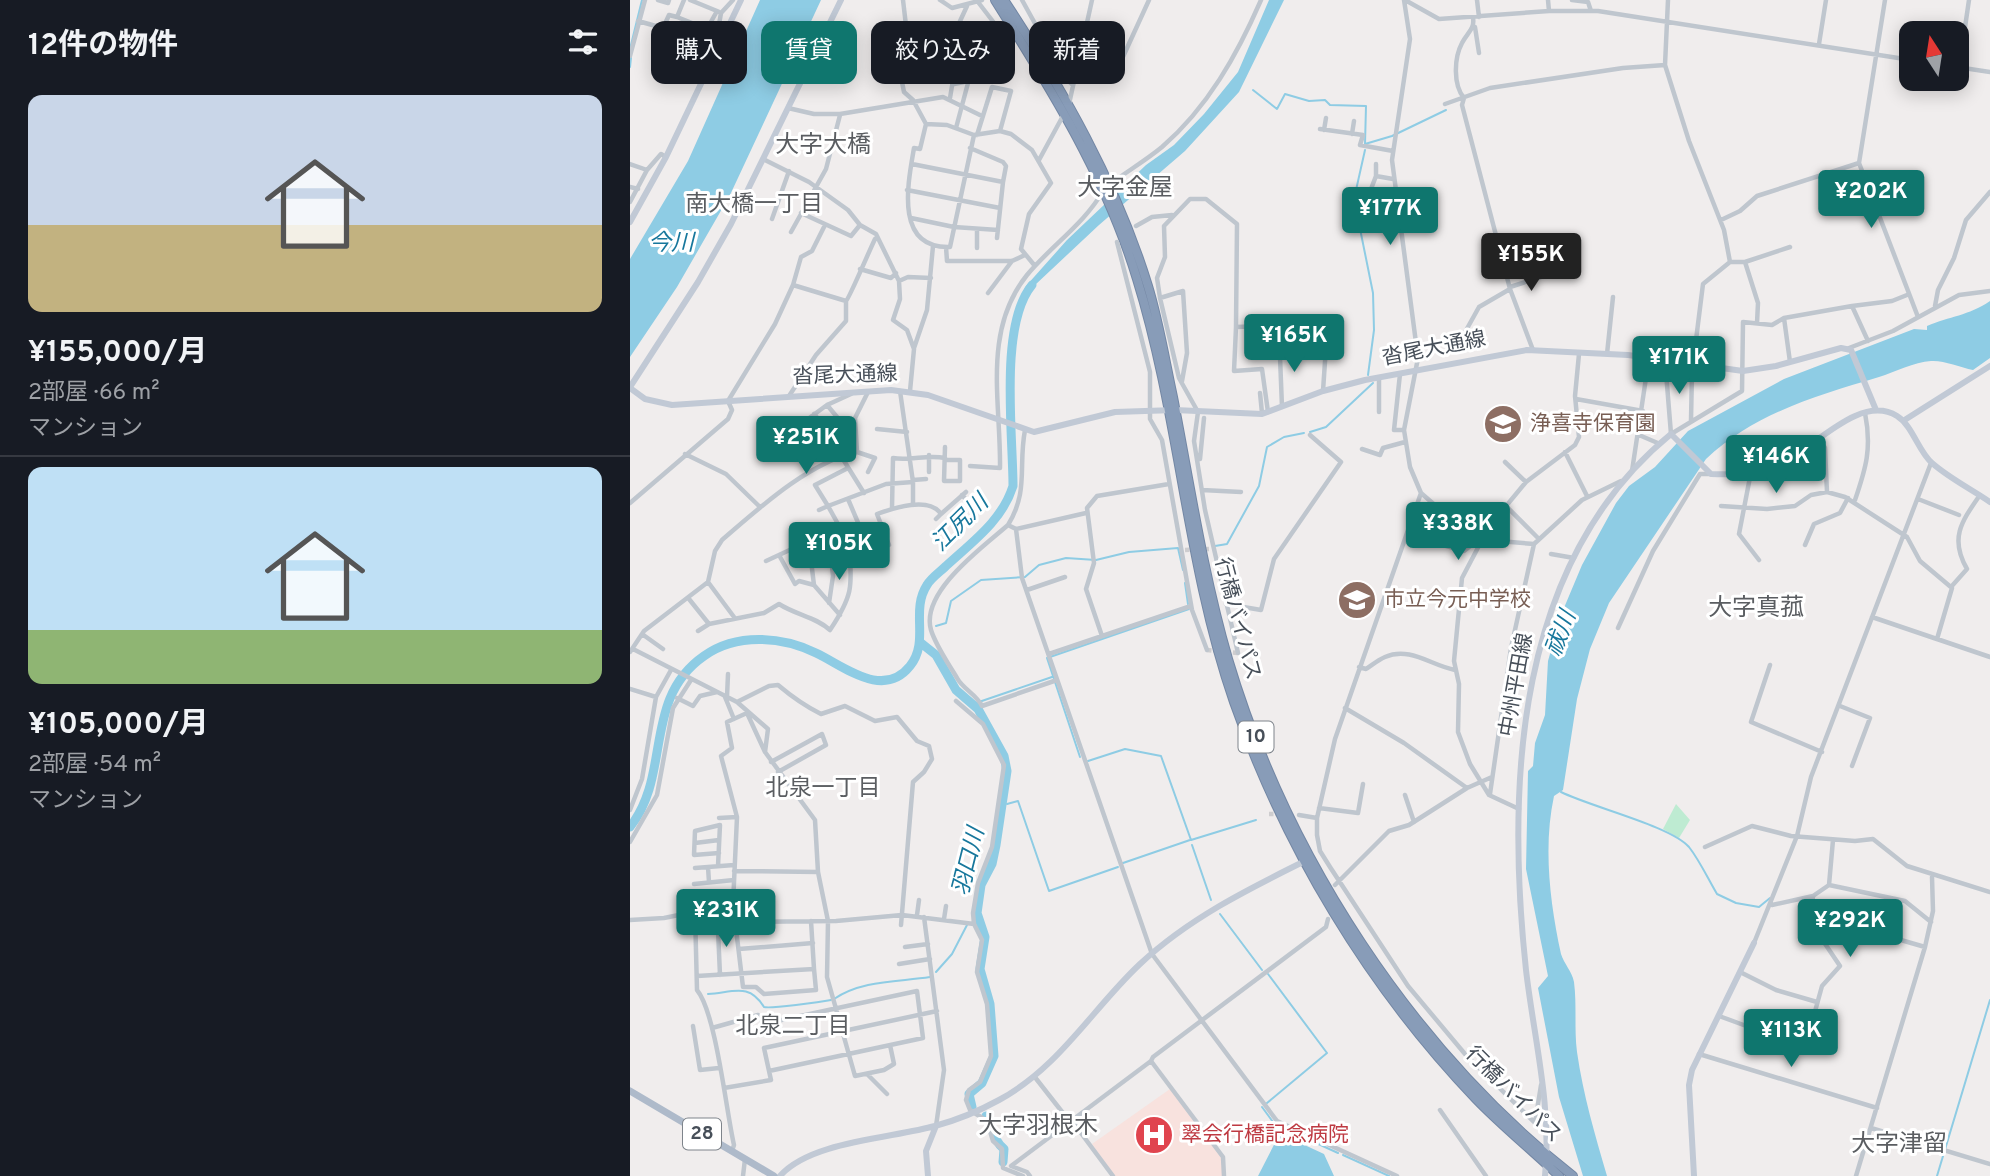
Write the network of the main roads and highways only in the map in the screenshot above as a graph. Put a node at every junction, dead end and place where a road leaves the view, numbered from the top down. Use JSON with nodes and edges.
{"nodes":[{"id":1,"x":741,"y":0,"type":"edge"},
{"id":2,"x":841,"y":0,"type":"edge"},
{"id":3,"x":995,"y":0,"type":"edge"},
{"id":4,"x":1004,"y":0,"type":"edge"},
{"id":5,"x":1107,"y":189,"type":"junction"},
{"id":6,"x":630,"y":222,"type":"edge"},
{"id":7,"x":1990,"y":366,"type":"edge"},
{"id":8,"x":630,"y":388,"type":"edge"},
{"id":9,"x":1171,"y":410,"type":"junction"},
{"id":10,"x":1876,"y":410,"type":"junction"},
{"id":11,"x":1903,"y":421,"type":"junction"},
{"id":12,"x":1990,"y":502,"type":"edge"},
{"id":13,"x":1308,"y":859,"type":"junction"},
{"id":14,"x":1754,"y":943,"type":"road end"},
{"id":15,"x":630,"y":1091,"type":"edge"},
{"id":16,"x":936,"y":1126,"type":"junction"},
{"id":17,"x":1547,"y":1159,"type":"junction"},
{"id":18,"x":1562,"y":1173,"type":"edge"},
{"id":19,"x":774,"y":1176,"type":"edge"},
{"id":20,"x":780,"y":1176,"type":"edge"},
{"id":21,"x":928,"y":1176,"type":"edge"},
{"id":22,"x":1545,"y":1176,"type":"edge"},
{"id":23,"x":1573,"y":1176,"type":"edge"},
{"id":24,"x":1694,"y":1176,"type":"edge"}],
"edges":[{"from":1,"to":6,"type":"main road"},
{"from":2,"to":8,"type":"main road"},
{"from":3,"to":5,"type":"highway","name":"行橋バイパス","number":"10"},
{"from":4,"to":5,"type":"highway","name":"行橋バイパス","number":"10"},
{"from":5,"to":9,"type":"highway","name":"行橋バイパス","number":"10"},
{"from":7,"to":11,"type":"main road"},
{"from":8,"to":9,"type":"main road","name":"沓尾大通線"},
{"from":9,"to":10,"type":"main road","name":"沓尾大通線"},
{"from":9,"to":13,"type":"highway","name":"行橋バイパス","number":"10"},
{"from":10,"to":11,"type":"main road"},
{"from":10,"to":17,"type":"main road","name":"中州平田線"},
{"from":11,"to":12,"type":"main road"},
{"from":13,"to":16,"type":"main road"},
{"from":13,"to":17,"type":"highway","name":"行橋バイパス","number":"10"},
{"from":14,"to":24,"type":"main road"},
{"from":15,"to":19,"type":"main road","number":"28"},
{"from":16,"to":20,"type":"main road"},
{"from":16,"to":21,"type":"main road"},
{"from":17,"to":18,"type":"highway","name":"行橋バイパス","number":"10"},
{"from":17,"to":22,"type":"main road","name":"中州平田線"},
{"from":18,"to":23,"type":"highway","name":"行橋バイパス","number":"10"}]}
